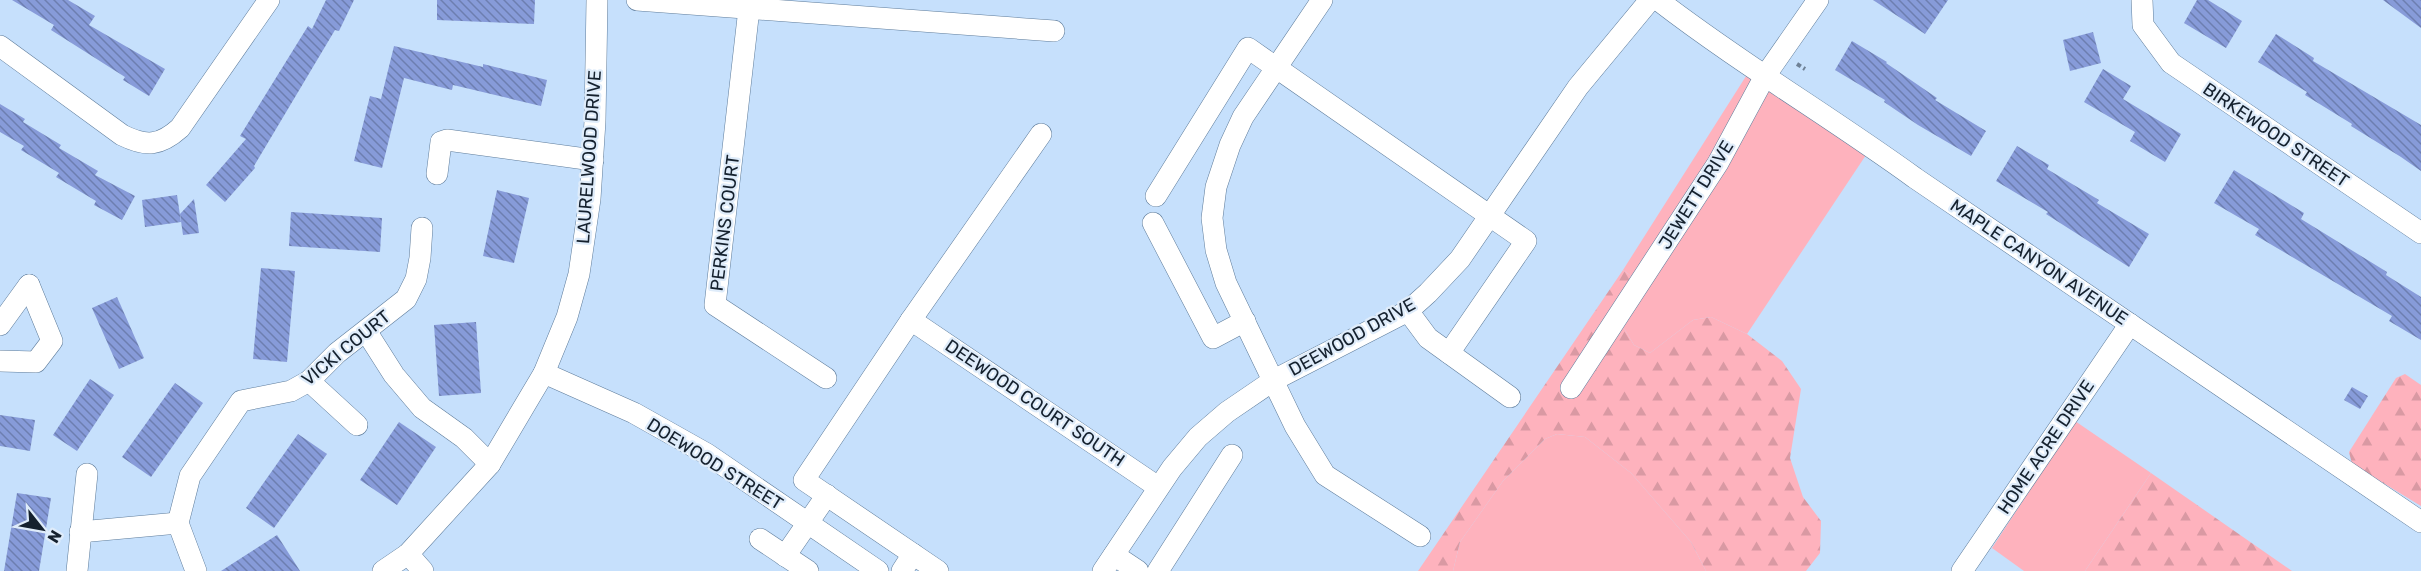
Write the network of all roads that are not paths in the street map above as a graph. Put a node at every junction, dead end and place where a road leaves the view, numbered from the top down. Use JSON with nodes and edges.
{"nodes":[{"id":1,"x":269,"y":0,"type":"edge"},
{"id":2,"x":597,"y":0,"type":"edge"},
{"id":3,"x":637,"y":0,"type":"edge"},
{"id":4,"x":1322,"y":0,"type":"edge"},
{"id":5,"x":1650,"y":0,"type":"edge"},
{"id":6,"x":1658,"y":0,"type":"edge"},
{"id":7,"x":1818,"y":0,"type":"edge"},
{"id":8,"x":2142,"y":0,"type":"edge"},
{"id":9,"x":750,"y":4,"type":"edge"},
{"id":10,"x":1054,"y":31,"type":"dead end"},
{"id":11,"x":0,"y":46,"type":"edge"},
{"id":12,"x":1276,"y":67,"type":"junction"},
{"id":13,"x":1765,"y":76,"type":"junction"},
{"id":14,"x":1041,"y":134,"type":"dead end"},
{"id":15,"x":593,"y":160,"type":"junction"},
{"id":16,"x":437,"y":174,"type":"dead end"},
{"id":17,"x":1156,"y":196,"type":"dead end"},
{"id":18,"x":1491,"y":216,"type":"junction"},
{"id":19,"x":1153,"y":223,"type":"dead end"},
{"id":20,"x":422,"y":228,"type":"dead end"},
{"id":21,"x":2421,"y":233,"type":"edge"},
{"id":22,"x":1407,"y":310,"type":"junction"},
{"id":23,"x":911,"y":320,"type":"junction"},
{"id":24,"x":1245,"y":321,"type":"junction"},
{"id":25,"x":2130,"y":324,"type":"junction"},
{"id":26,"x":0,"y":325,"type":"edge"},
{"id":27,"x":366,"y":331,"type":"junction"},
{"id":28,"x":1449,"y":353,"type":"junction"},
{"id":29,"x":0,"y":361,"type":"edge"},
{"id":30,"x":544,"y":373,"type":"junction"},
{"id":31,"x":826,"y":378,"type":"dead end"},
{"id":32,"x":1274,"y":380,"type":"junction"},
{"id":33,"x":309,"y":381,"type":"junction"},
{"id":34,"x":1571,"y":388,"type":"dead end"},
{"id":35,"x":1510,"y":397,"type":"dead end"},
{"id":36,"x":357,"y":425,"type":"dead end"},
{"id":37,"x":1232,"y":455,"type":"dead end"},
{"id":38,"x":490,"y":464,"type":"junction"},
{"id":39,"x":87,"y":474,"type":"dead end"},
{"id":40,"x":1158,"y":487,"type":"junction"},
{"id":41,"x":827,"y":495,"type":"junction"},
{"id":42,"x":2421,"y":522,"type":"edge"},
{"id":43,"x":178,"y":523,"type":"junction"},
{"id":44,"x":807,"y":523,"type":"junction"},
{"id":45,"x":80,"y":532,"type":"junction"},
{"id":46,"x":1420,"y":536,"type":"dead end"},
{"id":47,"x":760,"y":539,"type":"dead end"},
{"id":48,"x":408,"y":554,"type":"junction"},
{"id":49,"x":785,"y":556,"type":"junction"},
{"id":50,"x":908,"y":563,"type":"edge"},
{"id":51,"x":1109,"y":563,"type":"edge"},
{"id":52,"x":77,"y":571,"type":"edge"},
{"id":53,"x":196,"y":571,"type":"edge"},
{"id":54,"x":383,"y":571,"type":"edge"},
{"id":55,"x":423,"y":571,"type":"edge"},
{"id":56,"x":808,"y":571,"type":"edge"},
{"id":57,"x":878,"y":571,"type":"edge"},
{"id":58,"x":938,"y":571,"type":"edge"},
{"id":59,"x":1138,"y":571,"type":"edge"},
{"id":60,"x":1158,"y":571,"type":"edge"},
{"id":61,"x":1962,"y":571,"type":"edge"}],
"edges":[{"from":1,"to":11,"type":"street"},
{"from":2,"to":15,"type":"street","name":"LAURELWOOD DRIVE"},
{"from":3,"to":9,"type":"street"},
{"from":4,"to":12,"type":"street"},
{"from":5,"to":18,"type":"street","name":"DEEWOOD DRIVE"},
{"from":6,"to":13,"type":"street","name":"MAPLE CANYON AVENUE"},
{"from":7,"to":13,"type":"street","name":"JEWETT DRIVE"},
{"from":8,"to":21,"type":"street","name":"BIRKEWOOD STREET"},
{"from":9,"to":10,"type":"street"},
{"from":9,"to":31,"type":"street","name":"PERKINS COURT"},
{"from":12,"to":17,"type":"street"},
{"from":12,"to":18,"type":"street"},
{"from":12,"to":24,"type":"street"},
{"from":13,"to":25,"type":"street","name":"MAPLE CANYON AVENUE"},
{"from":13,"to":34,"type":"street","name":"JEWETT DRIVE"},
{"from":14,"to":23,"type":"street"},
{"from":15,"to":16,"type":"street"},
{"from":15,"to":30,"type":"street","name":"LAURELWOOD DRIVE"},
{"from":18,"to":22,"type":"street","name":"DEEWOOD DRIVE"},
{"from":18,"to":28,"type":"street"},
{"from":19,"to":24,"type":"street"},
{"from":20,"to":27,"type":"street","name":"VICKI COURT"},
{"from":22,"to":28,"type":"street"},
{"from":22,"to":32,"type":"street","name":"DEEWOOD DRIVE"},
{"from":23,"to":40,"type":"street","name":"DEEWOOD COURT SOUTH"},
{"from":23,"to":41,"type":"street"},
{"from":24,"to":32,"type":"street"},
{"from":25,"to":42,"type":"street","name":"MAPLE CANYON AVENUE"},
{"from":25,"to":61,"type":"street","name":"HOME ACRE DRIVE"},
{"from":26,"to":29,"type":"street"},
{"from":27,"to":33,"type":"street","name":"VICKI COURT"},
{"from":27,"to":38,"type":"street"},
{"from":28,"to":35,"type":"street"},
{"from":30,"to":38,"type":"street","name":"LAURELWOOD DRIVE"},
{"from":30,"to":44,"type":"street","name":"DOEWOOD STREET"},
{"from":32,"to":40,"type":"street","name":"DEEWOOD DRIVE"},
{"from":32,"to":46,"type":"street"},
{"from":33,"to":36,"type":"street"},
{"from":33,"to":43,"type":"street","name":"VICKI COURT"},
{"from":37,"to":60,"type":"street"},
{"from":38,"to":48,"type":"street","name":"LAURELWOOD DRIVE"},
{"from":39,"to":45,"type":"street"},
{"from":40,"to":51,"type":"street","name":"DEEWOOD DRIVE"},
{"from":41,"to":44,"type":"street"},
{"from":41,"to":50,"type":"street"},
{"from":43,"to":45,"type":"street"},
{"from":43,"to":53,"type":"street"},
{"from":44,"to":49,"type":"street"},
{"from":44,"to":57,"type":"street","name":"DOEWOOD STREET"},
{"from":45,"to":52,"type":"street"},
{"from":47,"to":49,"type":"street"},
{"from":48,"to":54,"type":"street","name":"LAURELWOOD DRIVE"},
{"from":48,"to":55,"type":"street"},
{"from":49,"to":56,"type":"street"},
{"from":50,"to":58,"type":"street"},
{"from":51,"to":59,"type":"street"}]}
